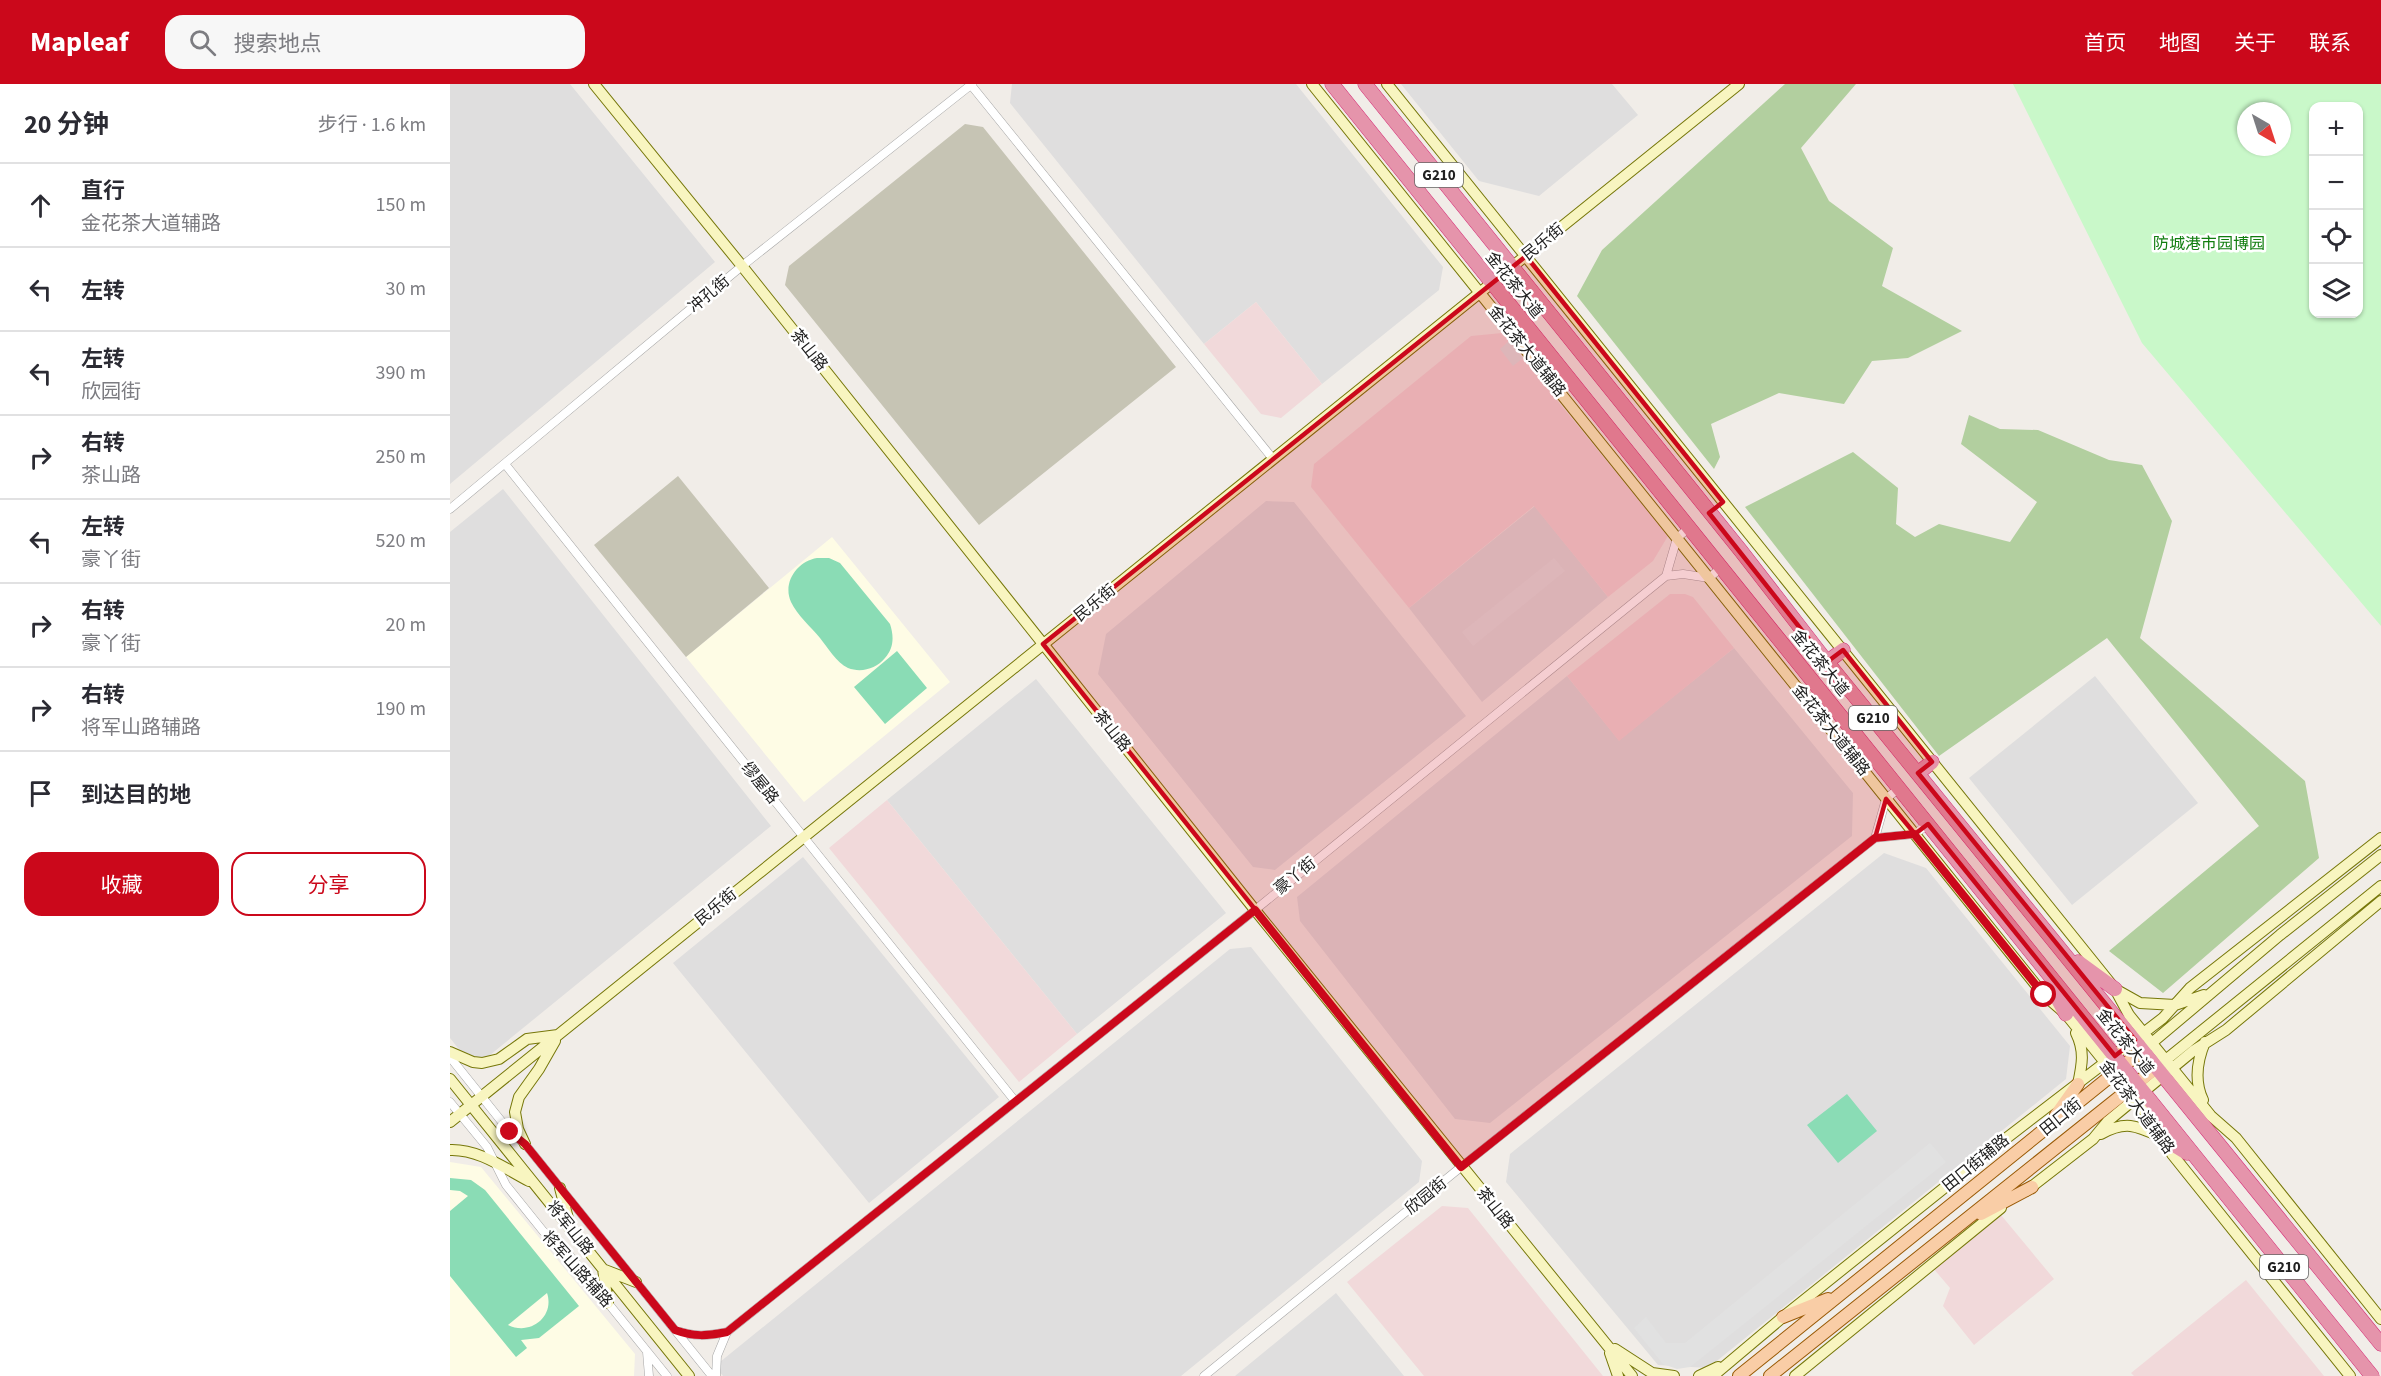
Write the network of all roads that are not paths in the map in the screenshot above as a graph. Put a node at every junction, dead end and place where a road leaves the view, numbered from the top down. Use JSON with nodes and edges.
{"nodes":[{"id":1,"x":594,"y":84,"type":"edge"},
{"id":2,"x":1312,"y":84,"type":"edge"},
{"id":3,"x":1332,"y":84,"type":"edge"},
{"id":4,"x":1365,"y":84,"type":"edge"},
{"id":5,"x":1387,"y":84,"type":"edge"},
{"id":6,"x":1739,"y":84,"type":"edge"},
{"id":7,"x":972,"y":85,"type":"edge"},
{"id":8,"x":1526,"y":256,"type":"junction"},
{"id":9,"x":742,"y":266,"type":"junction"},
{"id":10,"x":1512,"y":267,"type":"junction"},
{"id":11,"x":1491,"y":284,"type":"junction"},
{"id":12,"x":1480,"y":293,"type":"junction"},
{"id":13,"x":1273,"y":459,"type":"junction"},
{"id":14,"x":505,"y":464,"type":"junction"},
{"id":15,"x":1723,"y":502,"type":"junction"},
{"id":16,"x":450,"y":509,"type":"edge"},
{"id":17,"x":1709,"y":513,"type":"junction"},
{"id":18,"x":1690,"y":527,"type":"junction"},
{"id":19,"x":1677,"y":538,"type":"junction"},
{"id":20,"x":1722,"y":567,"type":"junction"},
{"id":21,"x":1666,"y":576,"type":"junction"},
{"id":22,"x":1709,"y":578,"type":"junction"},
{"id":23,"x":1043,"y":644,"type":"junction"},
{"id":24,"x":1843,"y":650,"type":"junction"},
{"id":25,"x":1827,"y":662,"type":"junction"},
{"id":26,"x":1932,"y":762,"type":"junction"},
{"id":27,"x":1918,"y":773,"type":"junction"},
{"id":28,"x":1899,"y":788,"type":"junction"},
{"id":29,"x":1886,"y":798,"type":"junction"},
{"id":30,"x":1928,"y":824,"type":"junction"},
{"id":31,"x":1914,"y":834,"type":"junction"},
{"id":32,"x":803,"y":837,"type":"junction"},
{"id":33,"x":1875,"y":838,"type":"junction"},
{"id":34,"x":2381,"y":838,"type":"edge"},
{"id":35,"x":2381,"y":855,"type":"edge"},
{"id":36,"x":2381,"y":886,"type":"edge"},
{"id":37,"x":2381,"y":901,"type":"edge"},
{"id":38,"x":1255,"y":910,"type":"junction"},
{"id":39,"x":2271,"y":925,"type":"junction"},
{"id":40,"x":2280,"y":935,"type":"junction"},
{"id":41,"x":2062,"y":951,"type":"junction"},
{"id":42,"x":2038,"y":961,"type":"junction"},
{"id":43,"x":2115,"y":989,"type":"junction"},
{"id":44,"x":2210,"y":993,"type":"junction"},
{"id":45,"x":2175,"y":1005,"type":"junction"},
{"id":46,"x":2226,"y":1010,"type":"junction"},
{"id":47,"x":2066,"y":1014,"type":"junction"},
{"id":48,"x":558,"y":1035,"type":"junction"},
{"id":49,"x":2143,"y":1042,"type":"junction"},
{"id":50,"x":2204,"y":1044,"type":"junction"},
{"id":51,"x":450,"y":1052,"type":"edge"},
{"id":52,"x":450,"y":1057,"type":"edge"},
{"id":53,"x":2114,"y":1065,"type":"junction"},
{"id":54,"x":2164,"y":1068,"type":"junction"},
{"id":55,"x":450,"y":1079,"type":"edge"},
{"id":56,"x":2078,"y":1084,"type":"junction"},
{"id":57,"x":2135,"y":1091,"type":"junction"},
{"id":58,"x":481,"y":1096,"type":"junction"},
{"id":59,"x":1015,"y":1101,"type":"junction"},
{"id":60,"x":450,"y":1102,"type":"edge"},
{"id":61,"x":471,"y":1105,"type":"junction"},
{"id":62,"x":460,"y":1114,"type":"junction"},
{"id":63,"x":2211,"y":1116,"type":"junction"},
{"id":64,"x":450,"y":1122,"type":"edge"},
{"id":65,"x":2046,"y":1128,"type":"junction"},
{"id":66,"x":2162,"y":1137,"type":"junction"},
{"id":67,"x":2093,"y":1138,"type":"junction"},
{"id":68,"x":525,"y":1144,"type":"junction"},
{"id":69,"x":450,"y":1150,"type":"edge"},
{"id":70,"x":2197,"y":1159,"type":"junction"},
{"id":71,"x":495,"y":1163,"type":"junction"},
{"id":72,"x":1461,"y":1167,"type":"junction"},
{"id":73,"x":534,"y":1184,"type":"junction"},
{"id":74,"x":2032,"y":1187,"type":"junction"},
{"id":75,"x":560,"y":1188,"type":"junction"},
{"id":76,"x":1956,"y":1227,"type":"junction"},
{"id":77,"x":571,"y":1229,"type":"junction"},
{"id":78,"x":603,"y":1269,"type":"junction"},
{"id":79,"x":636,"y":1282,"type":"junction"},
{"id":80,"x":1840,"y":1294,"type":"junction"},
{"id":81,"x":608,"y":1303,"type":"junction"},
{"id":82,"x":1783,"y":1317,"type":"junction"},
{"id":83,"x":2381,"y":1319,"type":"edge"},
{"id":84,"x":675,"y":1330,"type":"junction"},
{"id":85,"x":727,"y":1332,"type":"junction"},
{"id":86,"x":1608,"y":1344,"type":"junction"},
{"id":87,"x":2381,"y":1344,"type":"edge"},
{"id":88,"x":646,"y":1351,"type":"junction"},
{"id":89,"x":1726,"y":1363,"type":"junction"},
{"id":90,"x":649,"y":1376,"type":"edge"},
{"id":91,"x":667,"y":1376,"type":"edge"},
{"id":92,"x":689,"y":1376,"type":"edge"},
{"id":93,"x":714,"y":1376,"type":"edge"},
{"id":94,"x":1204,"y":1376,"type":"edge"},
{"id":95,"x":1618,"y":1376,"type":"edge"},
{"id":96,"x":1632,"y":1376,"type":"edge"},
{"id":97,"x":1674,"y":1376,"type":"edge"},
{"id":98,"x":1699,"y":1376,"type":"edge"},
{"id":99,"x":1713,"y":1376,"type":"edge"},
{"id":100,"x":1739,"y":1376,"type":"edge"},
{"id":101,"x":1770,"y":1376,"type":"edge"},
{"id":102,"x":1796,"y":1376,"type":"edge"},
{"id":103,"x":2350,"y":1376,"type":"edge"},
{"id":104,"x":2372,"y":1376,"type":"edge"}],
"edges":[{"from":1,"to":9,"type":"street","name":"茶山路"},
{"from":2,"to":12,"type":"street","name":"金花茶大道辅路"},
{"from":3,"to":11,"type":"highway","name":"金花茶大道","number":"G210"},
{"from":4,"to":10,"type":"highway","name":"金花茶大道","number":"G210"},
{"from":5,"to":8,"type":"street"},
{"from":6,"to":8,"type":"street","name":"民乐街"},
{"from":7,"to":9,"type":"street","name":"冲孔街"},
{"from":7,"to":13,"type":"street"},
{"from":8,"to":10,"type":"street","name":"民乐街"},
{"from":8,"to":15,"type":"street"},
{"from":9,"to":14,"type":"street","name":"冲孔街"},
{"from":9,"to":23,"type":"street","name":"茶山路"},
{"from":10,"to":11,"type":"street","name":"民乐街"},
{"from":10,"to":17,"type":"highway","name":"金花茶大道","number":"G210"},
{"from":11,"to":12,"type":"street","name":"民乐街"},
{"from":11,"to":18,"type":"highway","name":"金花茶大道","number":"G210"},
{"from":12,"to":13,"type":"street","name":"民乐街"},
{"from":12,"to":19,"type":"street","name":"金花茶大道辅路"},
{"from":13,"to":23,"type":"street","name":"民乐街"},
{"from":14,"to":16,"type":"street","name":"冲孔街"},
{"from":14,"to":32,"type":"street","name":"缪屋路"},
{"from":15,"to":17,"type":"street"},
{"from":15,"to":24,"type":"street"},
{"from":17,"to":25,"type":"highway","name":"金花茶大道","number":"G210"},
{"from":18,"to":19,"type":"street"},
{"from":18,"to":20,"type":"highway","name":"金花茶大道","number":"G210"},
{"from":19,"to":21,"type":"street"},
{"from":19,"to":22,"type":"street","name":"金花茶大道辅路"},
{"from":20,"to":22,"type":"street"},
{"from":20,"to":28,"type":"highway","name":"金花茶大道","number":"G210"},
{"from":21,"to":22,"type":"street"},
{"from":21,"to":38,"type":"street","name":"豪丫街"},
{"from":22,"to":29,"type":"street","name":"金花茶大道辅路"},
{"from":23,"to":32,"type":"street","name":"民乐街"},
{"from":23,"to":38,"type":"street","name":"茶山路"},
{"from":24,"to":25,"type":"highway"},
{"from":24,"to":26,"type":"street"},
{"from":25,"to":27,"type":"highway","name":"金花茶大道","number":"G210"},
{"from":26,"to":27,"type":"highway"},
{"from":26,"to":43,"type":"street"},
{"from":27,"to":41,"type":"highway","name":"金花茶大道","number":"G210"},
{"from":28,"to":29,"type":"street"},
{"from":28,"to":30,"type":"highway","name":"金花茶大道","number":"G210"},
{"from":29,"to":31,"type":"street","name":"金花茶大道辅路"},
{"from":29,"to":33,"type":"street"},
{"from":30,"to":31,"type":"street"},
{"from":30,"to":42,"type":"highway","name":"金花茶大道","number":"G210"},
{"from":31,"to":33,"type":"street"},
{"from":31,"to":47,"type":"street","name":"金花茶大道辅路"},
{"from":32,"to":48,"type":"street","name":"民乐街"},
{"from":32,"to":59,"type":"street","name":"缪屋路"},
{"from":33,"to":72,"type":"street","name":"欣园街"},
{"from":34,"to":39,"type":"street"},
{"from":35,"to":40,"type":"street","name":"田口街"},
{"from":36,"to":46,"type":"street","name":"田口街"},
{"from":37,"to":50,"type":"street"},
{"from":38,"to":59,"type":"street","name":"豪丫街"},
{"from":38,"to":72,"type":"street","name":"茶山路"},
{"from":39,"to":40,"type":"street"},
{"from":39,"to":45,"type":"street"},
{"from":40,"to":44,"type":"street","name":"田口街"},
{"from":41,"to":43,"type":"highway"},
{"from":41,"to":49,"type":"highway","name":"金花茶大道","number":"G210"},
{"from":42,"to":47,"type":"highway"},
{"from":42,"to":53,"type":"highway","name":"金花茶大道","number":"G210"},
{"from":43,"to":45,"type":"street"},
{"from":43,"to":49,"type":"street"},
{"from":44,"to":45,"type":"street"},
{"from":44,"to":49,"type":"street","name":"田口街"},
{"from":45,"to":49,"type":"street"},
{"from":46,"to":50,"type":"street"},
{"from":46,"to":54,"type":"street","name":"田口街"},
{"from":47,"to":53,"type":"street","name":"金花茶大道辅路"},
{"from":47,"to":56,"type":"street"},
{"from":48,"to":51,"type":"street"},
{"from":48,"to":58,"type":"street","name":"民乐街"},
{"from":48,"to":68,"type":"street"},
{"from":49,"to":53,"type":"main road","name":"田口街"},
{"from":49,"to":54,"type":"highway","name":"金花茶大道","number":"G210"},
{"from":50,"to":54,"type":"street"},
{"from":50,"to":63,"type":"street"},
{"from":52,"to":58,"type":"street"},
{"from":53,"to":56,"type":"street","name":"田口街辅路"},
{"from":53,"to":57,"type":"highway","name":"金花茶大道","number":"G210"},
{"from":53,"to":65,"type":"main road","name":"田口街"},
{"from":54,"to":57,"type":"main road","name":"田口街"},
{"from":54,"to":63,"type":"street"},
{"from":54,"to":87,"type":"highway","name":"金花茶大道","number":"G210"},
{"from":55,"to":61,"type":"street","name":"将军山路"},
{"from":56,"to":65,"type":"main road"},
{"from":56,"to":82,"type":"street","name":"田口街辅路"},
{"from":57,"to":66,"type":"street","name":"金花茶大道辅路"},
{"from":57,"to":67,"type":"street"},
{"from":57,"to":70,"type":"highway","name":"金花茶大道","number":"G210"},
{"from":57,"to":76,"type":"main road","name":"田口街"},
{"from":58,"to":61,"type":"street","name":"民乐街"},
{"from":58,"to":68,"type":"street"},
{"from":59,"to":85,"type":"street","name":"豪丫街"},
{"from":60,"to":62,"type":"street","name":"将军山路辅路"},
{"from":61,"to":62,"type":"street","name":"民乐街"},
{"from":61,"to":73,"type":"street","name":"将军山路"},
{"from":62,"to":64,"type":"street","name":"民乐街"},
{"from":62,"to":71,"type":"street","name":"将军山路辅路"},
{"from":63,"to":83,"type":"street"},
{"from":65,"to":80,"type":"main road","name":"田口街"},
{"from":66,"to":67,"type":"street"},
{"from":66,"to":70,"type":"highway"},
{"from":66,"to":103,"type":"street","name":"金花茶大道辅路"},
{"from":67,"to":74,"type":"street"},
{"from":68,"to":75,"type":"street"},
{"from":69,"to":71,"type":"street"},
{"from":70,"to":104,"type":"highway","name":"金花茶大道","number":"G210"},
{"from":71,"to":73,"type":"street"},
{"from":71,"to":81,"type":"street","name":"将军山路辅路"},
{"from":72,"to":86,"type":"street","name":"茶山路"},
{"from":72,"to":94,"type":"street","name":"欣园街"},
{"from":73,"to":77,"type":"street","name":"将军山路"},
{"from":74,"to":76,"type":"main road"},
{"from":74,"to":102,"type":"street"},
{"from":75,"to":77,"type":"street"},
{"from":75,"to":79,"type":"street"},
{"from":76,"to":101,"type":"main road","name":"田口街"},
{"from":77,"to":78,"type":"street","name":"将军山路"},
{"from":78,"to":79,"type":"street"},
{"from":78,"to":81,"type":"street"},
{"from":78,"to":92,"type":"street","name":"将军山路"},
{"from":79,"to":84,"type":"street"},
{"from":80,"to":82,"type":"main road"},
{"from":80,"to":100,"type":"main road","name":"田口街"},
{"from":81,"to":88,"type":"street","name":"将军山路辅路"},
{"from":82,"to":89,"type":"street","name":"田口街辅路"},
{"from":84,"to":85,"type":"street","name":"豪丫街"},
{"from":84,"to":93,"type":"street"},
{"from":85,"to":93,"type":"street"},
{"from":86,"to":95,"type":"street"},
{"from":86,"to":96,"type":"street","name":"茶山路"},
{"from":86,"to":97,"type":"street"},
{"from":88,"to":90,"type":"street"},
{"from":88,"to":91,"type":"street","name":"将军山路辅路"},
{"from":89,"to":98,"type":"street"},
{"from":89,"to":99,"type":"street","name":"田口街辅路"}]}
